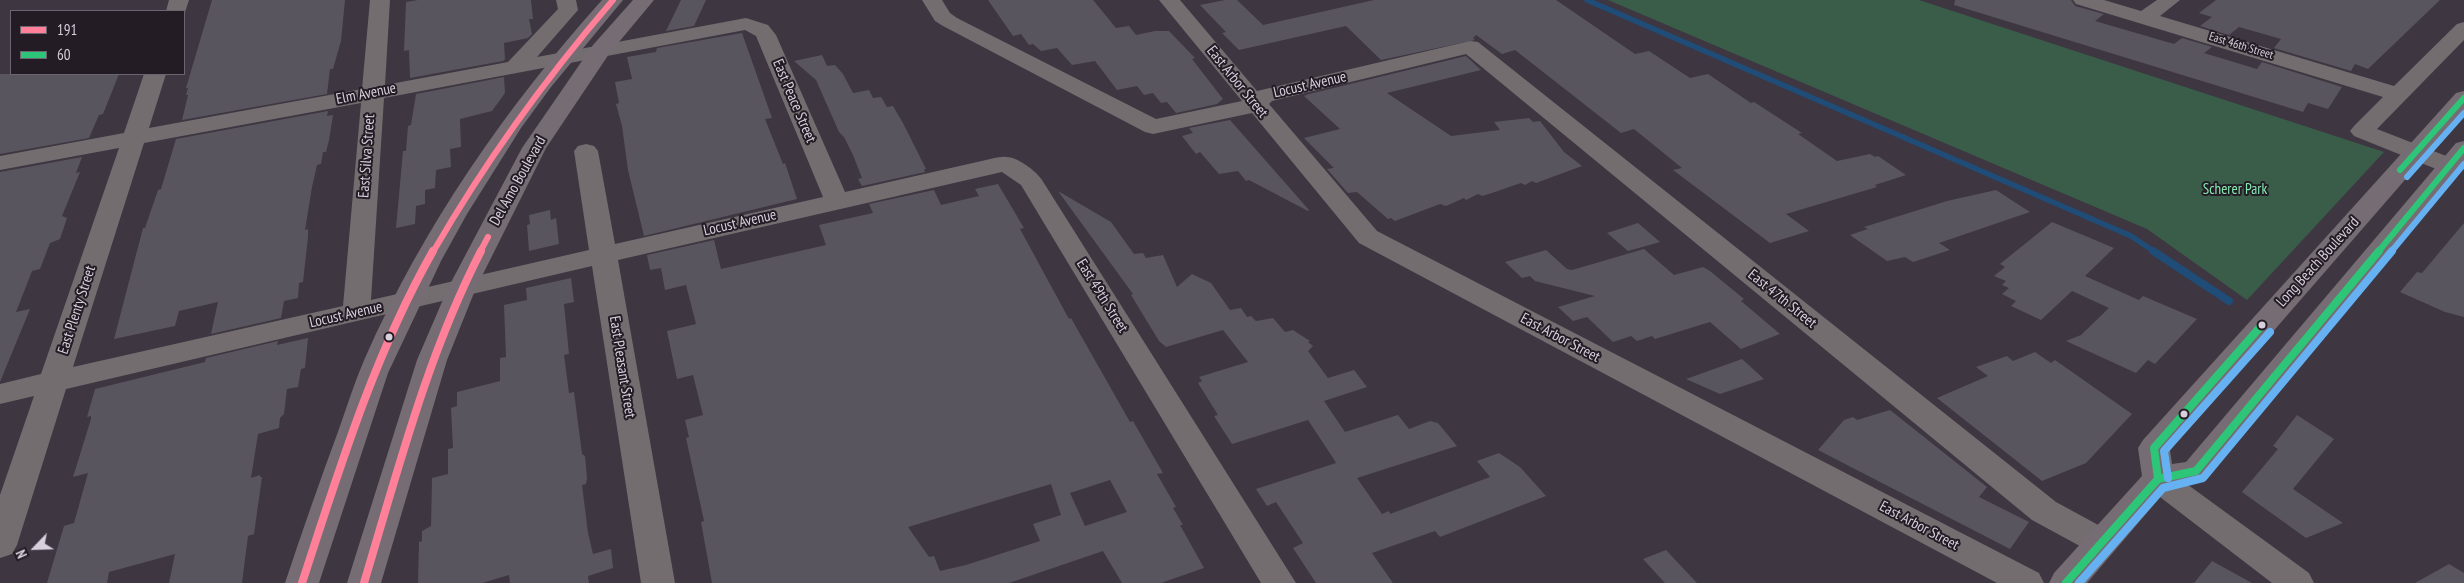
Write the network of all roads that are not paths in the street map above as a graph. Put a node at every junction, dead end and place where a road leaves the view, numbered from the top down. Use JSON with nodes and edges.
{"nodes":[{"id":1,"x":380,"y":0,"type":"edge"},
{"id":2,"x":566,"y":0,"type":"edge"},
{"id":3,"x":613,"y":0,"type":"edge"},
{"id":4,"x":644,"y":0,"type":"edge"},
{"id":5,"x":932,"y":0,"type":"edge"},
{"id":6,"x":1169,"y":0,"type":"edge"},
{"id":7,"x":2083,"y":0,"type":"edge"},
{"id":8,"x":2170,"y":0,"type":"edge"},
{"id":9,"x":2145,"y":17,"type":"junction"},
{"id":10,"x":732,"y":26,"type":"joint"},
{"id":11,"x":2464,"y":28,"type":"edge"},
{"id":12,"x":1470,"y":47,"type":"joint"},
{"id":13,"x":601,"y":50,"type":"junction"},
{"id":14,"x":562,"y":57,"type":"junction"},
{"id":15,"x":516,"y":66,"type":"junction"},
{"id":16,"x":155,"y":75,"type":"edge"},
{"id":17,"x":371,"y":93,"type":"junction"},
{"id":18,"x":2398,"y":94,"type":"junction"},
{"id":19,"x":2464,"y":98,"type":"edge"},
{"id":20,"x":1256,"y":106,"type":"junction"},
{"id":21,"x":134,"y":138,"type":"junction"},
{"id":22,"x":2417,"y":151,"type":"junction"},
{"id":23,"x":586,"y":152,"type":"dead end"},
{"id":24,"x":2457,"y":157,"type":"edge"},
{"id":25,"x":0,"y":163,"type":"edge"},
{"id":26,"x":837,"y":201,"type":"junction"},
{"id":27,"x":604,"y":255,"type":"junction"},
{"id":28,"x":462,"y":288,"type":"junction"},
{"id":29,"x":408,"y":300,"type":"junction"},
{"id":30,"x":356,"y":312,"type":"junction"},
{"id":31,"x":54,"y":382,"type":"junction"},
{"id":32,"x":0,"y":394,"type":"edge"},
{"id":33,"x":2158,"y":479,"type":"junction"},
{"id":34,"x":2101,"y":542,"type":"junction"},
{"id":35,"x":0,"y":545,"type":"edge"},
{"id":36,"x":302,"y":583,"type":"edge"},
{"id":37,"x":364,"y":583,"type":"edge"},
{"id":38,"x":658,"y":583,"type":"edge"},
{"id":39,"x":1279,"y":583,"type":"edge"},
{"id":40,"x":2026,"y":583,"type":"edge"},
{"id":41,"x":2066,"y":583,"type":"edge"},
{"id":42,"x":2297,"y":583,"type":"edge"}],
"edges":[{"from":1,"to":17,"type":"street","name":"East Silva Street"},
{"from":2,"to":15,"type":"street"},
{"from":3,"to":14,"type":"main road"},
{"from":4,"to":13,"type":"main road","name":"Del Amo Boulevard"},
{"from":5,"to":20,"type":"street","name":"Locust Avenue"},
{"from":6,"to":20,"type":"street","name":"East Arbor Street"},
{"from":7,"to":9,"type":"street","name":"East 46th Street"},
{"from":8,"to":9,"type":"street"},
{"from":9,"to":18,"type":"street","name":"East 46th Street"},
{"from":10,"to":13,"type":"street","name":"Elm Avenue"},
{"from":10,"to":26,"type":"street","name":"East Peace Street"},
{"from":11,"to":18,"type":"street"},
{"from":12,"to":20,"type":"street","name":"Locust Avenue"},
{"from":12,"to":34,"type":"street","name":"East 47th Street"},
{"from":13,"to":14,"type":"street","name":"Elm Avenue"},
{"from":13,"to":28,"type":"main road","name":"Del Amo Boulevard"},
{"from":14,"to":15,"type":"street","name":"Elm Avenue"},
{"from":14,"to":29,"type":"main road"},
{"from":15,"to":17,"type":"street","name":"Elm Avenue"},
{"from":16,"to":21,"type":"street","name":"East Plenty Street"},
{"from":17,"to":21,"type":"street","name":"Elm Avenue"},
{"from":17,"to":30,"type":"street","name":"East Silva Street"},
{"from":18,"to":22,"type":"street"},
{"from":19,"to":22,"type":"main road","name":"Long Beach Boulevard"},
{"from":20,"to":40,"type":"street","name":"East Arbor Street"},
{"from":21,"to":25,"type":"street","name":"Elm Avenue"},
{"from":21,"to":31,"type":"street","name":"East Plenty Street"},
{"from":22,"to":24,"type":"street"},
{"from":22,"to":33,"type":"main road","name":"Long Beach Boulevard"},
{"from":23,"to":27,"type":"street","name":"East Pleasant Street"},
{"from":24,"to":33,"type":"main road"},
{"from":26,"to":27,"type":"street","name":"Locust Avenue"},
{"from":26,"to":39,"type":"street","name":"East 49th Street"},
{"from":27,"to":28,"type":"street","name":"Locust Avenue"},
{"from":27,"to":38,"type":"street","name":"East Pleasant Street"},
{"from":28,"to":29,"type":"street","name":"Locust Avenue"},
{"from":28,"to":37,"type":"main road","name":"Del Amo Boulevard"},
{"from":29,"to":30,"type":"street","name":"Locust Avenue"},
{"from":29,"to":36,"type":"main road"},
{"from":30,"to":31,"type":"street","name":"Locust Avenue"},
{"from":31,"to":32,"type":"street","name":"Locust Avenue"},
{"from":31,"to":35,"type":"street","name":"East Plenty Street"},
{"from":33,"to":34,"type":"main road"},
{"from":33,"to":42,"type":"street"},
{"from":34,"to":41,"type":"main road"}]}
